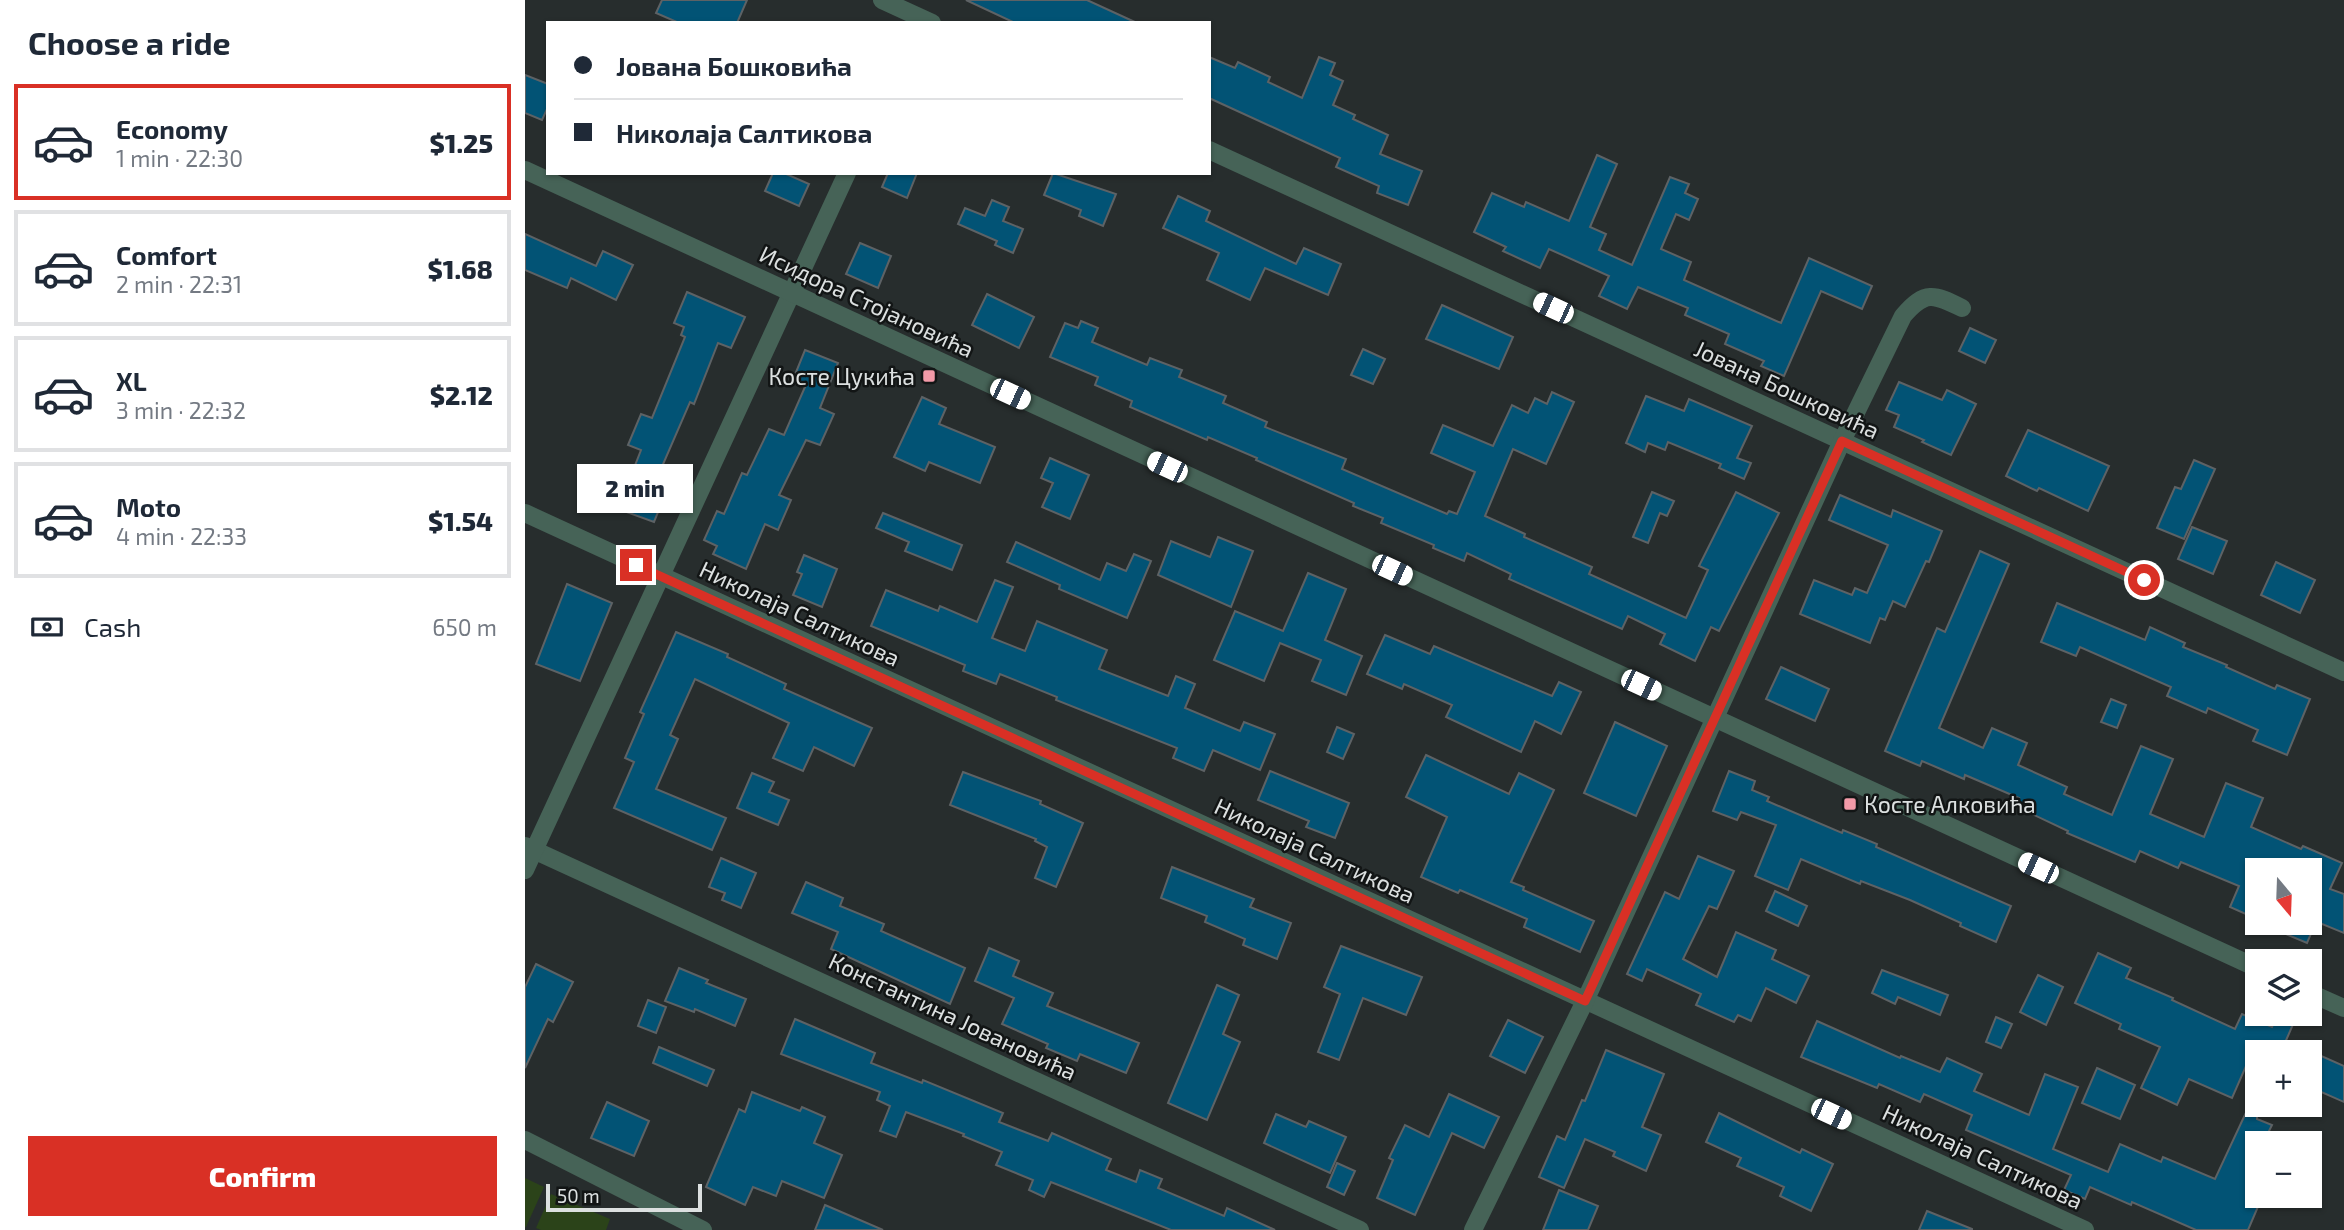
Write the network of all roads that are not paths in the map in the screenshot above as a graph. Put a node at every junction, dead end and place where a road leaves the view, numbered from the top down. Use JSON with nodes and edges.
{"nodes":[{"id":1,"x":882,"y":0,"type":"edge"},
{"id":2,"x":923,"y":16,"type":"edge"},
{"id":3,"x":1211,"y":151,"type":"edge"},
{"id":4,"x":525,"y":170,"type":"edge"},
{"id":5,"x":846,"y":175,"type":"edge"},
{"id":6,"x":792,"y":293,"type":"junction"},
{"id":7,"x":1962,"y":308,"type":"dead end"},
{"id":8,"x":1842,"y":441,"type":"junction"},
{"id":9,"x":525,"y":513,"type":"edge"},
{"id":10,"x":662,"y":576,"type":"junction"},
{"id":11,"x":2344,"y":672,"type":"edge"},
{"id":12,"x":1716,"y":719,"type":"junction"},
{"id":13,"x":530,"y":848,"type":"edge"},
{"id":14,"x":525,"y":870,"type":"edge"},
{"id":15,"x":2245,"y":962,"type":"edge"},
{"id":16,"x":2322,"y":998,"type":"edge"},
{"id":17,"x":1585,"y":1001,"type":"junction"},
{"id":18,"x":2344,"y":1008,"type":"edge"},
{"id":19,"x":525,"y":1140,"type":"edge"},
{"id":20,"x":703,"y":1230,"type":"edge"},
{"id":21,"x":1360,"y":1230,"type":"edge"},
{"id":22,"x":1473,"y":1230,"type":"edge"},
{"id":23,"x":2085,"y":1230,"type":"edge"}],
"edges":[{"from":1,"to":2,"type":"street"},
{"from":3,"to":8,"type":"street","name":"Јована Бошковића"},
{"from":4,"to":6,"type":"street","name":"Исидора Стојановића"},
{"from":5,"to":6,"type":"street"},
{"from":6,"to":10,"type":"street"},
{"from":6,"to":12,"type":"street","name":"Исидора Стојановића"},
{"from":7,"to":8,"type":"street"},
{"from":8,"to":11,"type":"street","name":"Јована Бошковића"},
{"from":8,"to":12,"type":"street"},
{"from":9,"to":10,"type":"street","name":"Николаја Салтикова"},
{"from":10,"to":13,"type":"street"},
{"from":10,"to":17,"type":"street","name":"Николаја Салтикова"},
{"from":12,"to":15,"type":"street","name":"Исидора Стојановића"},
{"from":12,"to":17,"type":"street"},
{"from":13,"to":14,"type":"street"},
{"from":13,"to":21,"type":"street","name":"Константина Јовановића"},
{"from":16,"to":18,"type":"street"},
{"from":17,"to":22,"type":"street"},
{"from":17,"to":23,"type":"street","name":"Николаја Салтикова"},
{"from":19,"to":20,"type":"street"}]}
